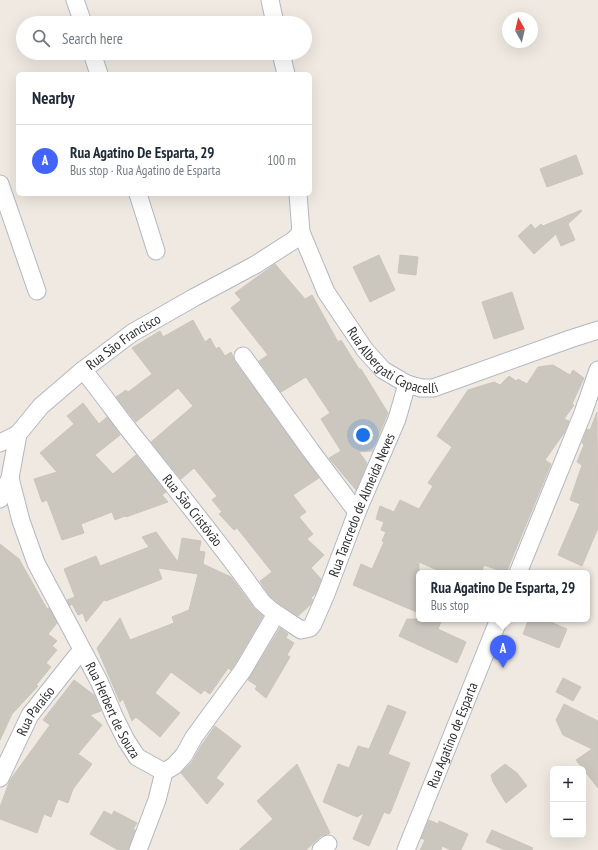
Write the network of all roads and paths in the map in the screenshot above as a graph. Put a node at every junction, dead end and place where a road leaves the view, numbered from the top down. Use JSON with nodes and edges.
{"nodes":[{"id":1,"x":75,"y":0,"type":"edge"},
{"id":2,"x":270,"y":0,"type":"edge"},
{"id":3,"x":81,"y":16,"type":"edge"},
{"id":4,"x":273,"y":16,"type":"edge"},
{"id":5,"x":94,"y":60,"type":"edge"},
{"id":6,"x":283,"y":60,"type":"edge"},
{"id":7,"x":98,"y":72,"type":"edge"},
{"id":8,"x":286,"y":72,"type":"edge"},
{"id":9,"x":0,"y":184,"type":"edge"},
{"id":10,"x":139,"y":196,"type":"edge"},
{"id":11,"x":298,"y":196,"type":"edge"},
{"id":12,"x":301,"y":232,"type":"junction"},
{"id":13,"x":156,"y":251,"type":"dead end"},
{"id":14,"x":36,"y":291,"type":"dead end"},
{"id":15,"x":598,"y":330,"type":"edge"},
{"id":16,"x":243,"y":356,"type":"dead end"},
{"id":17,"x":83,"y":370,"type":"junction"},
{"id":18,"x":598,"y":370,"type":"edge"},
{"id":19,"x":407,"y":384,"type":"junction"},
{"id":20,"x":18,"y":434,"type":"junction"},
{"id":21,"x":0,"y":443,"type":"edge"},
{"id":22,"x":10,"y":478,"type":"junction"},
{"id":23,"x":0,"y":499,"type":"edge"},
{"id":24,"x":357,"y":512,"type":"junction"},
{"id":25,"x":519,"y":570,"type":"edge"},
{"id":26,"x":276,"y":614,"type":"junction"},
{"id":27,"x":498,"y":622,"type":"edge"},
{"id":28,"x":313,"y":624,"type":"joint"},
{"id":29,"x":82,"y":651,"type":"junction"},
{"id":30,"x":164,"y":772,"type":"junction"},
{"id":31,"x":0,"y":778,"type":"edge"},
{"id":32,"x":138,"y":850,"type":"edge"},
{"id":33,"x":406,"y":850,"type":"edge"}],
"edges":[{"from":1,"to":3,"type":"street"},
{"from":2,"to":4,"type":"street"},
{"from":5,"to":7,"type":"street"},
{"from":6,"to":8,"type":"street"},
{"from":9,"to":14,"type":"street"},
{"from":10,"to":13,"type":"street"},
{"from":11,"to":12,"type":"street","name":"Rua Albergati Capacelli"},
{"from":12,"to":17,"type":"street","name":"Rua São Francisco"},
{"from":12,"to":19,"type":"street","name":"Rua Albergati Capacelli"},
{"from":15,"to":19,"type":"street","name":"Rua Albergati Capacelli"},
{"from":16,"to":24,"type":"street"},
{"from":17,"to":20,"type":"street","name":"Rua São Francisco"},
{"from":17,"to":26,"type":"street","name":"Rua São Cristóvão"},
{"from":18,"to":25,"type":"street"},
{"from":19,"to":24,"type":"street","name":"Rua Tancredo de Almeida Neves"},
{"from":20,"to":21,"type":"street"},
{"from":20,"to":22,"type":"street","name":"Rua São Francisco"},
{"from":22,"to":23,"type":"street","name":"Rua São Francisco"},
{"from":22,"to":29,"type":"street","name":"Rua Herbert de Souza"},
{"from":24,"to":28,"type":"street","name":"Rua Tancredo de Almeida Neves"},
{"from":26,"to":28,"type":"street","name":"Rua São Cristóvão"},
{"from":26,"to":30,"type":"street"},
{"from":27,"to":33,"type":"street","name":"Rua Agatino de Esparta"},
{"from":29,"to":30,"type":"street","name":"Rua Herbert de Souza"},
{"from":29,"to":31,"type":"street","name":"Rua Paraíso"},
{"from":30,"to":32,"type":"street"}]}
